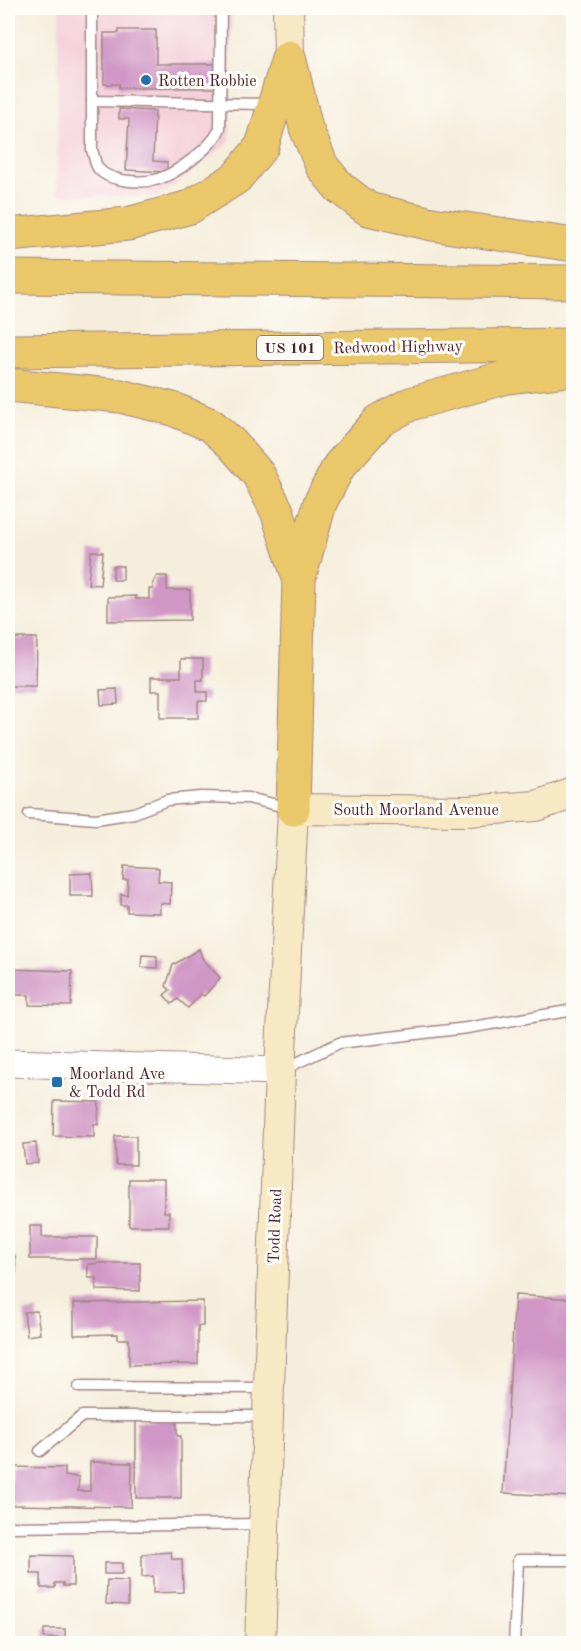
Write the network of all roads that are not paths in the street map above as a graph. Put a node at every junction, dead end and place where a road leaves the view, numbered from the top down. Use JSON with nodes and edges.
{"nodes":[{"id":1,"x":92,"y":8,"type":"edge"},
{"id":2,"x":221,"y":8,"type":"edge"},
{"id":3,"x":288,"y":8,"type":"edge"},
{"id":4,"x":289,"y":57,"type":"joint"},
{"id":5,"x":92,"y":102,"type":"junction"},
{"id":6,"x":220,"y":104,"type":"junction"},
{"id":7,"x":287,"y":104,"type":"junction"},
{"id":8,"x":8,"y":235,"type":"edge"},
{"id":9,"x":573,"y":245,"type":"edge"},
{"id":10,"x":8,"y":277,"type":"edge"},
{"id":11,"x":573,"y":282,"type":"edge"},
{"id":12,"x":573,"y":345,"type":"edge"},
{"id":13,"x":8,"y":351,"type":"edge"},
{"id":14,"x":573,"y":369,"type":"edge"},
{"id":15,"x":8,"y":385,"type":"edge"},
{"id":16,"x":298,"y":578,"type":"junction"},
{"id":17,"x":573,"y":793,"type":"edge"},
{"id":18,"x":293,"y":809,"type":"junction"},
{"id":19,"x":29,"y":814,"type":"dead end"},
{"id":20,"x":573,"y":1010,"type":"edge"},
{"id":21,"x":8,"y":1063,"type":"edge"},
{"id":22,"x":280,"y":1071,"type":"junction"},
{"id":23,"x":79,"y":1387,"type":"dead end"},
{"id":24,"x":268,"y":1402,"type":"junction"},
{"id":25,"x":40,"y":1451,"type":"dead end"},
{"id":26,"x":264,"y":1524,"type":"junction"},
{"id":27,"x":8,"y":1527,"type":"edge"},
{"id":28,"x":573,"y":1560,"type":"edge"},
{"id":29,"x":260,"y":1644,"type":"edge"},
{"id":30,"x":514,"y":1644,"type":"edge"}],
"edges":[{"from":1,"to":5,"type":"lane"},
{"from":2,"to":6,"type":"lane"},
{"from":3,"to":4,"type":"main road"},
{"from":4,"to":7,"type":"highway"},
{"from":5,"to":6,"type":"lane"},
{"from":5,"to":6,"type":"lane"},
{"from":6,"to":7,"type":"lane"},
{"from":7,"to":8,"type":"highway"},
{"from":7,"to":9,"type":"highway"},
{"from":10,"to":11,"type":"highway"},
{"from":12,"to":13,"type":"highway","name":"Redwood Highway","number":"US 101"},
{"from":14,"to":16,"type":"highway"},
{"from":15,"to":16,"type":"highway"},
{"from":16,"to":18,"type":"highway"},
{"from":17,"to":18,"type":"main road","name":"South Moorland Avenue"},
{"from":18,"to":19,"type":"lane"},
{"from":18,"to":22,"type":"main road","name":"Todd Road"},
{"from":20,"to":22,"type":"lane"},
{"from":21,"to":22,"type":"street"},
{"from":22,"to":24,"type":"main road","name":"Todd Road"},
{"from":23,"to":24,"type":"lane"},
{"from":24,"to":25,"type":"lane"},
{"from":24,"to":26,"type":"main road","name":"Todd Road"},
{"from":26,"to":27,"type":"lane"},
{"from":26,"to":29,"type":"main road","name":"Todd Road"},
{"from":28,"to":30,"type":"lane"}]}
